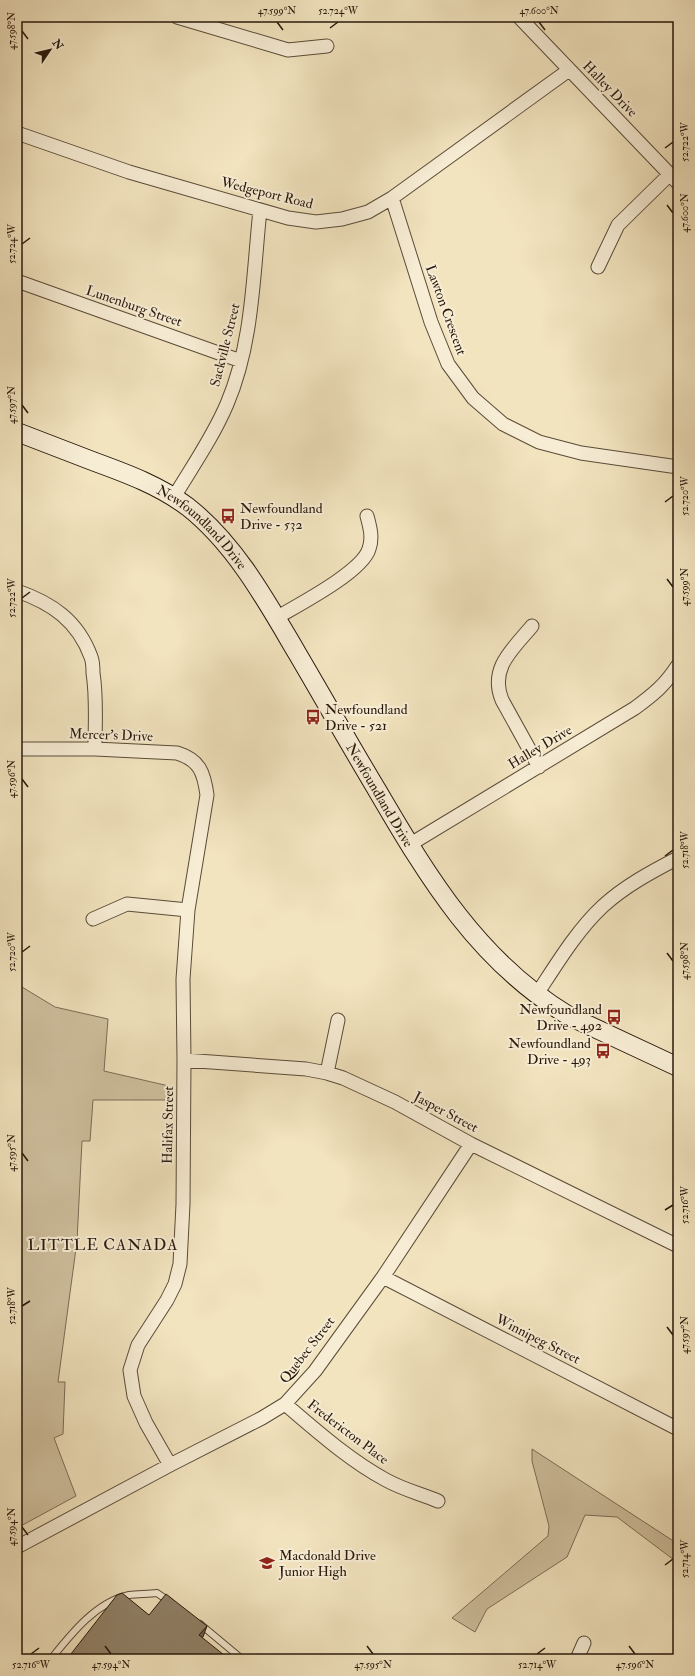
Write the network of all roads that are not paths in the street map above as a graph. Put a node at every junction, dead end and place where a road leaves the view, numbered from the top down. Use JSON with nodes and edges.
{"nodes":[{"id":1,"x":519,"y":17,"type":"edge"},
{"id":2,"x":182,"y":18,"type":"edge"},
{"id":3,"x":327,"y":46,"type":"dead end"},
{"id":4,"x":569,"y":70,"type":"junction"},
{"id":5,"x":17,"y":133,"type":"edge"},
{"id":6,"x":674,"y":179,"type":"edge"},
{"id":7,"x":392,"y":198,"type":"junction"},
{"id":8,"x":260,"y":210,"type":"junction"},
{"id":9,"x":598,"y":268,"type":"dead end"},
{"id":10,"x":17,"y":281,"type":"edge"},
{"id":11,"x":241,"y":360,"type":"junction"},
{"id":12,"x":17,"y":432,"type":"edge"},
{"id":13,"x":678,"y":467,"type":"edge"},
{"id":14,"x":174,"y":497,"type":"junction"},
{"id":15,"x":367,"y":516,"type":"dead end"},
{"id":16,"x":17,"y":591,"type":"edge"},
{"id":17,"x":276,"y":618,"type":"junction"},
{"id":18,"x":532,"y":626,"type":"dead end"},
{"id":19,"x":678,"y":665,"type":"edge"},
{"id":20,"x":17,"y":749,"type":"edge"},
{"id":21,"x":95,"y":749,"type":"junction"},
{"id":22,"x":199,"y":766,"type":"joint"},
{"id":23,"x":539,"y":767,"type":"junction"},
{"id":24,"x":409,"y":845,"type":"junction"},
{"id":25,"x":678,"y":858,"type":"edge"},
{"id":26,"x":188,"y":910,"type":"junction"},
{"id":27,"x":93,"y":919,"type":"dead end"},
{"id":28,"x":537,"y":994,"type":"junction"},
{"id":29,"x":338,"y":1020,"type":"dead end"},
{"id":30,"x":184,"y":1060,"type":"junction"},
{"id":31,"x":678,"y":1067,"type":"edge"},
{"id":32,"x":327,"y":1073,"type":"junction"},
{"id":33,"x":471,"y":1144,"type":"junction"},
{"id":34,"x":678,"y":1246,"type":"edge"},
{"id":35,"x":383,"y":1277,"type":"junction"},
{"id":36,"x":285,"y":1404,"type":"junction"},
{"id":37,"x":678,"y":1429,"type":"edge"},
{"id":38,"x":170,"y":1465,"type":"junction"},
{"id":39,"x":438,"y":1501,"type":"dead end"},
{"id":40,"x":17,"y":1547,"type":"edge"},
{"id":41,"x":175,"y":1606,"type":"edge"},
{"id":42,"x":193,"y":1619,"type":"edge"},
{"id":43,"x":584,"y":1643,"type":"dead end"},
{"id":44,"x":51,"y":1659,"type":"edge"},
{"id":45,"x":242,"y":1659,"type":"edge"},
{"id":46,"x":577,"y":1659,"type":"edge"}],
"edges":[{"from":1,"to":4,"type":"street","name":"Halley Drive"},
{"from":2,"to":3,"type":"street"},
{"from":4,"to":6,"type":"street","name":"Halley Drive"},
{"from":4,"to":7,"type":"street","name":"Wedgeport Road"},
{"from":5,"to":8,"type":"street","name":"Wedgeport Road"},
{"from":6,"to":9,"type":"street"},
{"from":7,"to":8,"type":"street","name":"Wedgeport Road"},
{"from":7,"to":13,"type":"street","name":"Lawton Crescent"},
{"from":8,"to":11,"type":"street","name":"Sackville Street"},
{"from":10,"to":11,"type":"street","name":"Lunenburg Street"},
{"from":11,"to":14,"type":"street","name":"Sackville Street"},
{"from":12,"to":14,"type":"street","name":"Newfoundland Drive"},
{"from":14,"to":17,"type":"street","name":"Newfoundland Drive"},
{"from":15,"to":17,"type":"street"},
{"from":16,"to":21,"type":"street"},
{"from":17,"to":24,"type":"street","name":"Newfoundland Drive"},
{"from":18,"to":23,"type":"street"},
{"from":19,"to":23,"type":"street","name":"Halley Drive"},
{"from":20,"to":21,"type":"street","name":"Mercer's Drive"},
{"from":21,"to":22,"type":"street","name":"Mercer's Drive"},
{"from":22,"to":26,"type":"street","name":"Halifax Street"},
{"from":23,"to":24,"type":"street","name":"Halley Drive"},
{"from":24,"to":28,"type":"street","name":"Newfoundland Drive"},
{"from":25,"to":28,"type":"street"},
{"from":26,"to":27,"type":"street"},
{"from":26,"to":30,"type":"street","name":"Halifax Street"},
{"from":28,"to":31,"type":"street","name":"Newfoundland Drive"},
{"from":29,"to":32,"type":"street"},
{"from":30,"to":32,"type":"street","name":"Jasper Street"},
{"from":30,"to":38,"type":"street","name":"Halifax Street"},
{"from":32,"to":33,"type":"street","name":"Jasper Street"},
{"from":33,"to":34,"type":"street","name":"Jasper Street"},
{"from":33,"to":35,"type":"street","name":"Quebec Street"},
{"from":35,"to":36,"type":"street","name":"Quebec Street"},
{"from":35,"to":37,"type":"street","name":"Winnipeg Street"},
{"from":36,"to":38,"type":"street","name":"Quebec Street"},
{"from":36,"to":39,"type":"street","name":"Fredericton Place"},
{"from":38,"to":40,"type":"street","name":"Quebec Street"},
{"from":41,"to":44,"type":"lane"},
{"from":42,"to":45,"type":"lane"},
{"from":43,"to":46,"type":"street"}]}
